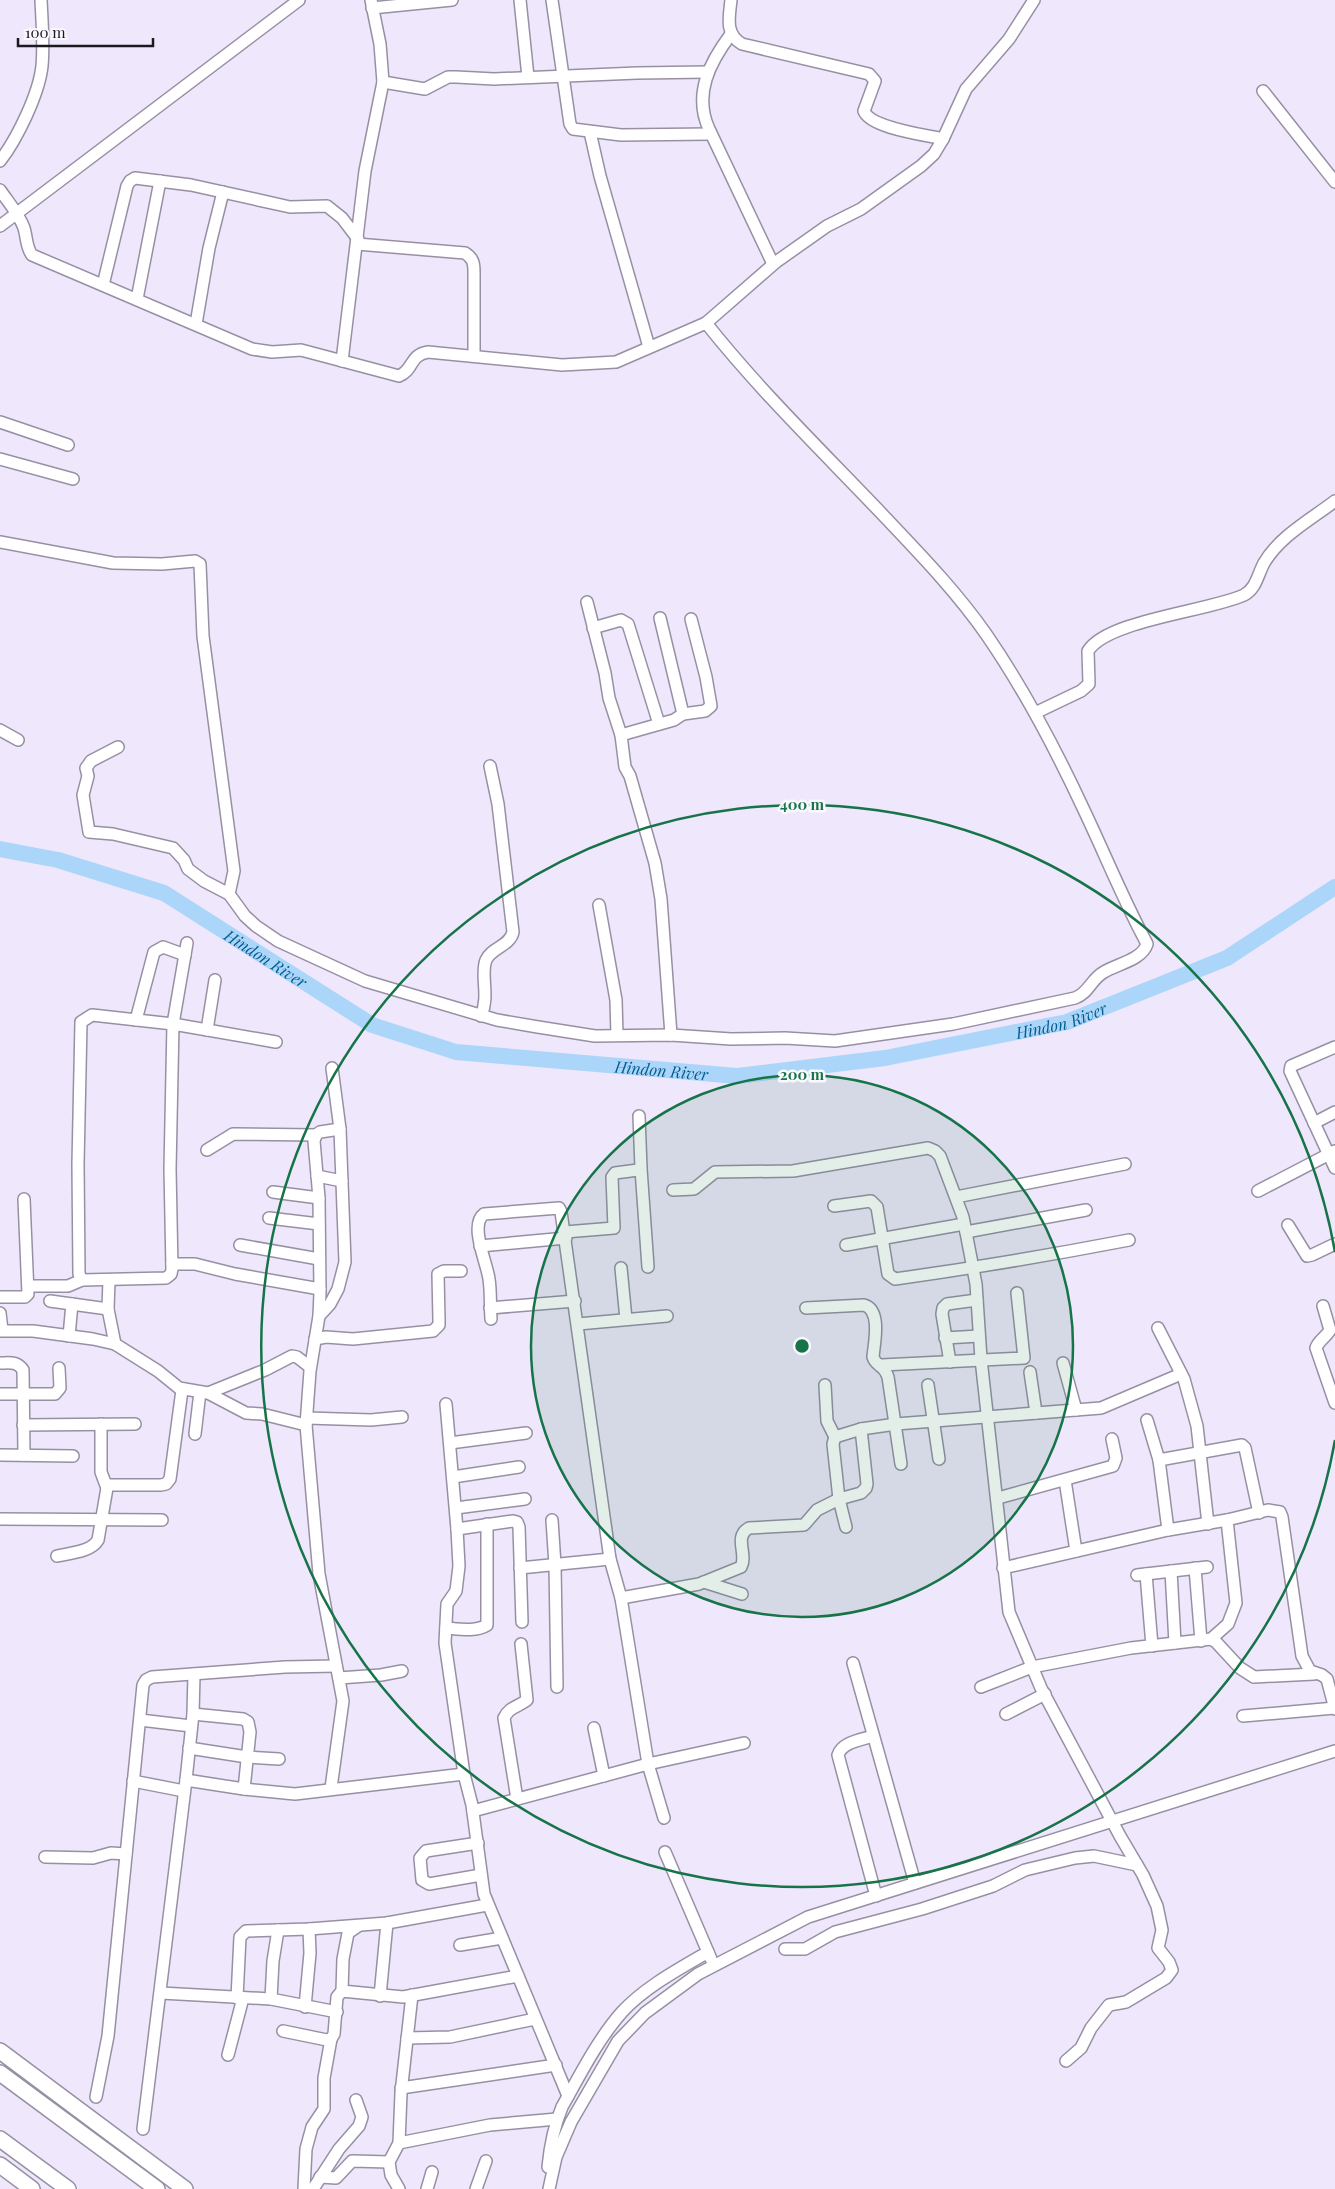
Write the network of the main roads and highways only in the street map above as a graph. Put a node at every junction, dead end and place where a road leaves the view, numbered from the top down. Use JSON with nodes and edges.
{"nodes":[{"id":1,"x":0,"y":2051,"type":"edge"},
{"id":2,"x":0,"y":2073,"type":"edge"},
{"id":3,"x":0,"y":2139,"type":"edge"},
{"id":4,"x":0,"y":2165,"type":"edge"},
{"id":5,"x":32,"y":2189,"type":"edge"},
{"id":6,"x":68,"y":2189,"type":"edge"},
{"id":7,"x":157,"y":2189,"type":"edge"},
{"id":8,"x":185,"y":2189,"type":"edge"}],
"edges":[{"from":1,"to":8,"type":"main road"},
{"from":2,"to":7,"type":"main road"},
{"from":3,"to":6,"type":"main road"},
{"from":4,"to":5,"type":"main road"}]}
